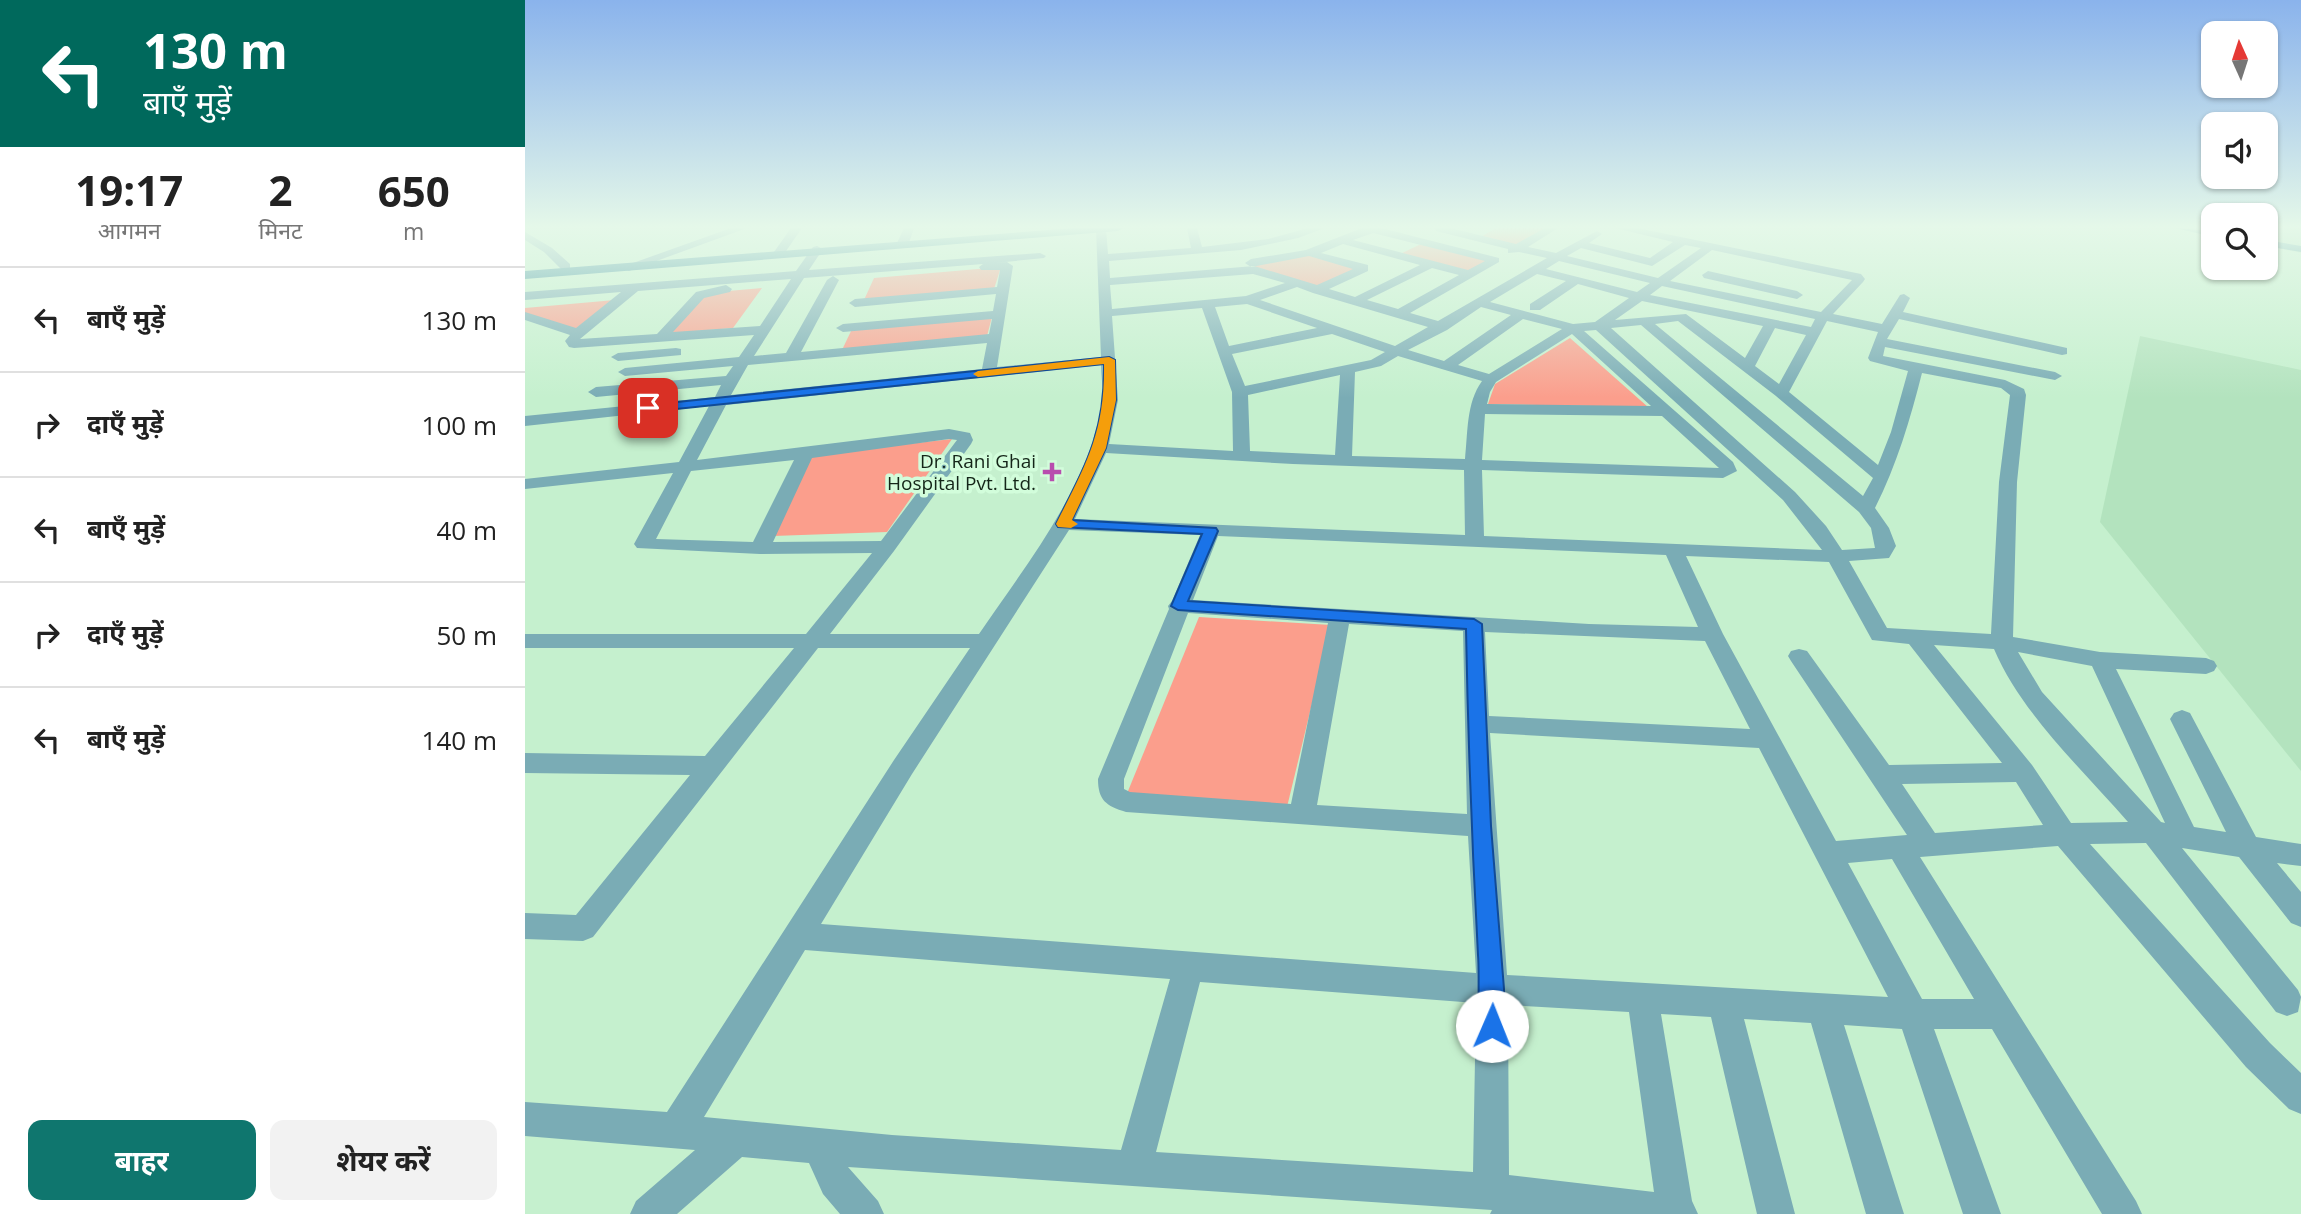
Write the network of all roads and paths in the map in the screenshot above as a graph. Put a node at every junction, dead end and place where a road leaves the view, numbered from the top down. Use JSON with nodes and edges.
{"nodes":[{"id":1,"x":662,"y":285,"type":"edge"},
{"id":2,"x":754,"y":285,"type":"edge"},
{"id":3,"x":793,"y":285,"type":"edge"},
{"id":4,"x":830,"y":285,"type":"edge"},
{"id":5,"x":864,"y":285,"type":"edge"},
{"id":6,"x":1004,"y":285,"type":"edge"},
{"id":7,"x":1105,"y":285,"type":"edge"},
{"id":8,"x":1292,"y":285,"type":"edge"},
{"id":9,"x":1302,"y":285,"type":"edge"},
{"id":10,"x":1328,"y":285,"type":"edge"},
{"id":11,"x":1389,"y":285,"type":"edge"},
{"id":12,"x":1450,"y":285,"type":"edge"},
{"id":13,"x":1511,"y":285,"type":"edge"},
{"id":14,"x":1569,"y":285,"type":"edge"},
{"id":15,"x":1594,"y":285,"type":"edge"},
{"id":16,"x":1652,"y":285,"type":"edge"},
{"id":17,"x":1672,"y":285,"type":"edge"},
{"id":18,"x":1695,"y":285,"type":"edge"},
{"id":19,"x":1806,"y":285,"type":"edge"},
{"id":20,"x":1854,"y":285,"type":"edge"},
{"id":21,"x":635,"y":286,"type":"junction"},
{"id":22,"x":1689,"y":289,"type":"junction"},
{"id":23,"x":1003,"y":290,"type":"junction"},
{"id":24,"x":1317,"y":290,"type":"junction"},
{"id":25,"x":525,"y":296,"type":"edge"},
{"id":26,"x":1637,"y":296,"type":"junction"},
{"id":27,"x":621,"y":298,"type":"junction"},
{"id":28,"x":1904,"y":298,"type":"dead end"},
{"id":29,"x":1248,"y":300,"type":"junction"},
{"id":30,"x":1356,"y":301,"type":"junction"},
{"id":31,"x":855,"y":303,"type":"junction"},
{"id":32,"x":1479,"y":303,"type":"junction"},
{"id":33,"x":1207,"y":304,"type":"junction"},
{"id":34,"x":525,"y":307,"type":"edge"},
{"id":35,"x":1535,"y":307,"type":"dead end"},
{"id":36,"x":1783,"y":309,"type":"junction"},
{"id":37,"x":1106,"y":313,"type":"junction"},
{"id":38,"x":999,"y":314,"type":"junction"},
{"id":39,"x":1399,"y":314,"type":"junction"},
{"id":40,"x":1894,"y":314,"type":"junction"},
{"id":41,"x":1520,"y":315,"type":"junction"},
{"id":42,"x":525,"y":316,"type":"edge"},
{"id":43,"x":1823,"y":317,"type":"junction"},
{"id":44,"x":1643,"y":320,"type":"junction"},
{"id":45,"x":1771,"y":323,"type":"junction"},
{"id":46,"x":1599,"y":325,"type":"junction"},
{"id":47,"x":1442,"y":327,"type":"junction"},
{"id":48,"x":843,"y":328,"type":"junction"},
{"id":49,"x":1573,"y":328,"type":"junction"},
{"id":50,"x":761,"y":330,"type":"junction"},
{"id":51,"x":1332,"y":330,"type":"junction"},
{"id":52,"x":1813,"y":332,"type":"junction"},
{"id":53,"x":578,"y":333,"type":"junction"},
{"id":54,"x":1882,"y":336,"type":"junction"},
{"id":55,"x":995,"y":338,"type":"junction"},
{"id":56,"x":660,"y":339,"type":"junction"},
{"id":57,"x":751,"y":346,"type":"junction"},
{"id":58,"x":1224,"y":351,"type":"junction"},
{"id":59,"x":2062,"y":351,"type":"dead end"},
{"id":60,"x":1399,"y":352,"type":"junction"},
{"id":61,"x":832,"y":354,"type":"junction"},
{"id":62,"x":618,"y":357,"type":"dead end"},
{"id":63,"x":790,"y":358,"type":"junction"},
{"id":64,"x":1109,"y":360,"type":"junction"},
{"id":65,"x":743,"y":363,"type":"junction"},
{"id":66,"x":1446,"y":366,"type":"junction"},
{"id":67,"x":1747,"y":367,"type":"junction"},
{"id":68,"x":1916,"y":368,"type":"junction"},
{"id":69,"x":1347,"y":371,"type":"junction"},
{"id":70,"x":625,"y":372,"type":"dead end"},
{"id":71,"x":989,"y":373,"type":"junction"},
{"id":72,"x":2055,"y":376,"type":"dead end"},
{"id":73,"x":1491,"y":379,"type":"junction"},
{"id":74,"x":731,"y":380,"type":"junction"},
{"id":75,"x":596,"y":392,"type":"dead end"},
{"id":76,"x":1240,"y":392,"type":"junction"},
{"id":77,"x":1781,"y":393,"type":"junction"},
{"id":78,"x":719,"y":402,"type":"junction"},
{"id":79,"x":1478,"y":409,"type":"junction"},
{"id":80,"x":1663,"y":411,"type":"junction"},
{"id":81,"x":525,"y":421,"type":"edge"},
{"id":82,"x":1100,"y":448,"type":"junction"},
{"id":83,"x":807,"y":454,"type":"junction"},
{"id":84,"x":1242,"y":456,"type":"junction"},
{"id":85,"x":1343,"y":460,"type":"junction"},
{"id":86,"x":1473,"y":465,"type":"junction"},
{"id":87,"x":686,"y":466,"type":"junction"},
{"id":88,"x":1882,"y":477,"type":"junction"},
{"id":89,"x":525,"y":484,"type":"edge"},
{"id":90,"x":1866,"y":508,"type":"junction"},
{"id":91,"x":1063,"y":524,"type":"junction"},
{"id":92,"x":1211,"y":531,"type":"junction"},
{"id":93,"x":1475,"y":541,"type":"junction"},
{"id":94,"x":887,"y":547,"type":"junction"},
{"id":95,"x":759,"y":548,"type":"junction"},
{"id":96,"x":1674,"y":550,"type":"junction"},
{"id":97,"x":1836,"y":556,"type":"junction"},
{"id":98,"x":1178,"y":606,"type":"junction"},
{"id":99,"x":1340,"y":617,"type":"junction"},
{"id":100,"x":1474,"y":624,"type":"junction"},
{"id":101,"x":1712,"y":634,"type":"junction"},
{"id":102,"x":1915,"y":636,"type":"junction"},
{"id":103,"x":525,"y":641,"type":"edge"},
{"id":104,"x":985,"y":641,"type":"junction"},
{"id":105,"x":2002,"y":642,"type":"junction"},
{"id":106,"x":811,"y":643,"type":"junction"},
{"id":107,"x":1799,"y":656,"type":"dead end"},
{"id":108,"x":2100,"y":660,"type":"junction"},
{"id":109,"x":2206,"y":666,"type":"dead end"},
{"id":110,"x":2182,"y":719,"type":"dead end"},
{"id":111,"x":1477,"y":724,"type":"junction"},
{"id":112,"x":1769,"y":739,"type":"junction"},
{"id":113,"x":525,"y":763,"type":"edge"},
{"id":114,"x":713,"y":766,"type":"junction"},
{"id":115,"x":2023,"y":772,"type":"junction"},
{"id":116,"x":1882,"y":775,"type":"junction"},
{"id":117,"x":1302,"y":815,"type":"junction"},
{"id":118,"x":1481,"y":826,"type":"junction"},
{"id":119,"x":2153,"y":832,"type":"junction"},
{"id":120,"x":2064,"y":834,"type":"junction"},
{"id":121,"x":2184,"y":835,"type":"junction"},
{"id":122,"x":2247,"y":846,"type":"junction"},
{"id":123,"x":1914,"y":848,"type":"junction"},
{"id":124,"x":1828,"y":853,"type":"junction"},
{"id":125,"x":2301,"y":855,"type":"edge"},
{"id":126,"x":2301,"y":914,"type":"edge"},
{"id":127,"x":525,"y":926,"type":"edge"},
{"id":128,"x":797,"y":936,"type":"junction"},
{"id":129,"x":1189,"y":967,"type":"junction"},
{"id":130,"x":1492,"y":989,"type":"junction"},
{"id":131,"x":1643,"y":998,"type":"junction"},
{"id":132,"x":2287,"y":1001,"type":"dead end"},
{"id":133,"x":1724,"y":1003,"type":"junction"},
{"id":134,"x":1823,"y":1009,"type":"junction"},
{"id":135,"x":1913,"y":1014,"type":"junction"},
{"id":136,"x":2001,"y":1014,"type":"junction"},
{"id":137,"x":2301,"y":1097,"type":"edge"},
{"id":138,"x":530,"y":1123,"type":"edge"},
{"id":139,"x":676,"y":1130,"type":"junction"},
{"id":140,"x":736,"y":1139,"type":"junction"},
{"id":141,"x":820,"y":1147,"type":"junction"},
{"id":142,"x":1133,"y":1168,"type":"junction"},
{"id":143,"x":1507,"y":1200,"type":"edge"},
{"id":144,"x":649,"y":1214,"type":"edge"},
{"id":145,"x":865,"y":1214,"type":"edge"},
{"id":146,"x":1677,"y":1214,"type":"edge"},
{"id":147,"x":1776,"y":1214,"type":"edge"},
{"id":148,"x":1885,"y":1214,"type":"edge"},
{"id":149,"x":1982,"y":1214,"type":"edge"},
{"id":150,"x":2123,"y":1214,"type":"edge"}],
"edges":[{"from":1,"to":21,"type":"street"},
{"from":2,"to":56,"type":"street"},
{"from":3,"to":50,"type":"street"},
{"from":4,"to":63,"type":"street"},
{"from":5,"to":31,"type":"street"},
{"from":6,"to":23,"type":"street"},
{"from":7,"to":37,"type":"street"},
{"from":8,"to":29,"type":"street"},
{"from":9,"to":24,"type":"street"},
{"from":10,"to":24,"type":"street"},
{"from":11,"to":30,"type":"street"},
{"from":12,"to":39,"type":"street"},
{"from":13,"to":32,"type":"street"},
{"from":14,"to":35,"type":"street"},
{"from":15,"to":26,"type":"street"},
{"from":16,"to":26,"type":"street"},
{"from":17,"to":22,"type":"street"},
{"from":18,"to":22,"type":"street"},
{"from":19,"to":36,"type":"street"},
{"from":20,"to":43,"type":"street"},
{"from":21,"to":25,"type":"street"},
{"from":21,"to":27,"type":"street"},
{"from":22,"to":36,"type":"street"},
{"from":23,"to":31,"type":"street"},
{"from":23,"to":38,"type":"street"},
{"from":24,"to":30,"type":"street"},
{"from":26,"to":45,"type":"street"},
{"from":26,"to":46,"type":"street"},
{"from":27,"to":34,"type":"street"},
{"from":27,"to":53,"type":"street"},
{"from":28,"to":40,"type":"street"},
{"from":29,"to":33,"type":"street"},
{"from":29,"to":51,"type":"street"},
{"from":30,"to":39,"type":"street"},
{"from":31,"to":48,"type":"street"},
{"from":32,"to":41,"type":"street"},
{"from":32,"to":47,"type":"street"},
{"from":33,"to":37,"type":"street"},
{"from":33,"to":58,"type":"street"},
{"from":36,"to":43,"type":"street"},
{"from":37,"to":64,"type":"street"},
{"from":38,"to":48,"type":"street"},
{"from":38,"to":55,"type":"street"},
{"from":39,"to":47,"type":"street"},
{"from":40,"to":54,"type":"street"},
{"from":40,"to":59,"type":"street"},
{"from":41,"to":49,"type":"street"},
{"from":41,"to":66,"type":"street"},
{"from":42,"to":53,"type":"street"},
{"from":43,"to":52,"type":"street"},
{"from":43,"to":54,"type":"street"},
{"from":44,"to":46,"type":"street"},
{"from":44,"to":67,"type":"street"},
{"from":44,"to":90,"type":"street"},
{"from":45,"to":52,"type":"street"},
{"from":45,"to":67,"type":"street"},
{"from":46,"to":49,"type":"street"},
{"from":46,"to":97,"type":"street"},
{"from":47,"to":60,"type":"street"},
{"from":48,"to":61,"type":"street"},
{"from":49,"to":73,"type":"street"},
{"from":49,"to":80,"type":"street"},
{"from":50,"to":56,"type":"street"},
{"from":50,"to":57,"type":"street"},
{"from":51,"to":58,"type":"street"},
{"from":51,"to":60,"type":"street"},
{"from":52,"to":77,"type":"street"},
{"from":53,"to":56,"type":"street"},
{"from":54,"to":68,"type":"street"},
{"from":54,"to":72,"type":"street"},
{"from":55,"to":61,"type":"street"},
{"from":55,"to":71,"type":"street"},
{"from":57,"to":62,"type":"street"},
{"from":57,"to":65,"type":"street"},
{"from":58,"to":76,"type":"street"},
{"from":60,"to":66,"type":"street"},
{"from":60,"to":69,"type":"street"},
{"from":61,"to":63,"type":"street"},
{"from":63,"to":65,"type":"street"},
{"from":64,"to":71,"type":"street"},
{"from":64,"to":82,"type":"street"},
{"from":65,"to":70,"type":"street"},
{"from":65,"to":74,"type":"street"},
{"from":66,"to":73,"type":"street"},
{"from":67,"to":77,"type":"street"},
{"from":68,"to":88,"type":"street"},
{"from":68,"to":105,"type":"street"},
{"from":69,"to":76,"type":"street"},
{"from":69,"to":85,"type":"street"},
{"from":71,"to":78,"type":"street"},
{"from":73,"to":79,"type":"street"},
{"from":74,"to":75,"type":"street"},
{"from":74,"to":78,"type":"street"},
{"from":76,"to":84,"type":"street"},
{"from":77,"to":88,"type":"street"},
{"from":78,"to":81,"type":"street"},
{"from":78,"to":87,"type":"street"},
{"from":79,"to":80,"type":"street"},
{"from":79,"to":86,"type":"street"},
{"from":80,"to":86,"type":"street"},
{"from":82,"to":84,"type":"street"},
{"from":82,"to":91,"type":"street"},
{"from":83,"to":87,"type":"street"},
{"from":83,"to":94,"type":"street"},
{"from":83,"to":95,"type":"street"},
{"from":84,"to":85,"type":"street"},
{"from":85,"to":86,"type":"street"},
{"from":86,"to":93,"type":"street"},
{"from":87,"to":89,"type":"street"},
{"from":87,"to":95,"type":"street"},
{"from":88,"to":90,"type":"street"},
{"from":90,"to":97,"type":"street"},
{"from":91,"to":92,"type":"street"},
{"from":91,"to":104,"type":"street"},
{"from":92,"to":93,"type":"street"},
{"from":92,"to":98,"type":"street"},
{"from":93,"to":96,"type":"street"},
{"from":94,"to":95,"type":"street"},
{"from":94,"to":106,"type":"street"},
{"from":96,"to":97,"type":"street"},
{"from":96,"to":101,"type":"street"},
{"from":97,"to":102,"type":"street"},
{"from":98,"to":99,"type":"street"},
{"from":98,"to":117,"type":"street"},
{"from":99,"to":100,"type":"street"},
{"from":99,"to":117,"type":"street"},
{"from":100,"to":101,"type":"street"},
{"from":100,"to":111,"type":"street"},
{"from":101,"to":112,"type":"street"},
{"from":102,"to":105,"type":"street"},
{"from":102,"to":115,"type":"street"},
{"from":103,"to":106,"type":"street"},
{"from":104,"to":106,"type":"street"},
{"from":104,"to":128,"type":"street"},
{"from":105,"to":108,"type":"street"},
{"from":105,"to":119,"type":"street"},
{"from":106,"to":114,"type":"street"},
{"from":107,"to":116,"type":"street"},
{"from":108,"to":109,"type":"street"},
{"from":108,"to":121,"type":"street"},
{"from":110,"to":122,"type":"street"},
{"from":111,"to":112,"type":"street"},
{"from":111,"to":118,"type":"street"},
{"from":112,"to":124,"type":"street"},
{"from":113,"to":114,"type":"street"},
{"from":114,"to":127,"type":"street"},
{"from":115,"to":116,"type":"street"},
{"from":115,"to":120,"type":"street"},
{"from":116,"to":123,"type":"street"},
{"from":117,"to":118,"type":"street"},
{"from":118,"to":130,"type":"street"},
{"from":119,"to":120,"type":"street"},
{"from":119,"to":121,"type":"street"},
{"from":119,"to":132,"type":"street"},
{"from":120,"to":123,"type":"street"},
{"from":120,"to":137,"type":"street"},
{"from":121,"to":122,"type":"street"},
{"from":122,"to":125,"type":"street"},
{"from":122,"to":126,"type":"street"},
{"from":123,"to":124,"type":"street"},
{"from":123,"to":136,"type":"street"},
{"from":124,"to":135,"type":"street"},
{"from":128,"to":129,"type":"street"},
{"from":128,"to":139,"type":"street"},
{"from":129,"to":130,"type":"street"},
{"from":129,"to":142,"type":"street"},
{"from":130,"to":131,"type":"street"},
{"from":130,"to":143,"type":"street"},
{"from":131,"to":133,"type":"street"},
{"from":131,"to":146,"type":"street"},
{"from":133,"to":134,"type":"street"},
{"from":133,"to":147,"type":"street"},
{"from":134,"to":135,"type":"street"},
{"from":134,"to":148,"type":"street"},
{"from":135,"to":136,"type":"street"},
{"from":135,"to":149,"type":"street"},
{"from":136,"to":150,"type":"street"},
{"from":138,"to":139,"type":"street"},
{"from":139,"to":140,"type":"street"},
{"from":140,"to":141,"type":"street"},
{"from":140,"to":144,"type":"street"},
{"from":141,"to":142,"type":"street"},
{"from":141,"to":145,"type":"street"},
{"from":142,"to":143,"type":"street"},
{"from":143,"to":146,"type":"street"}]}
